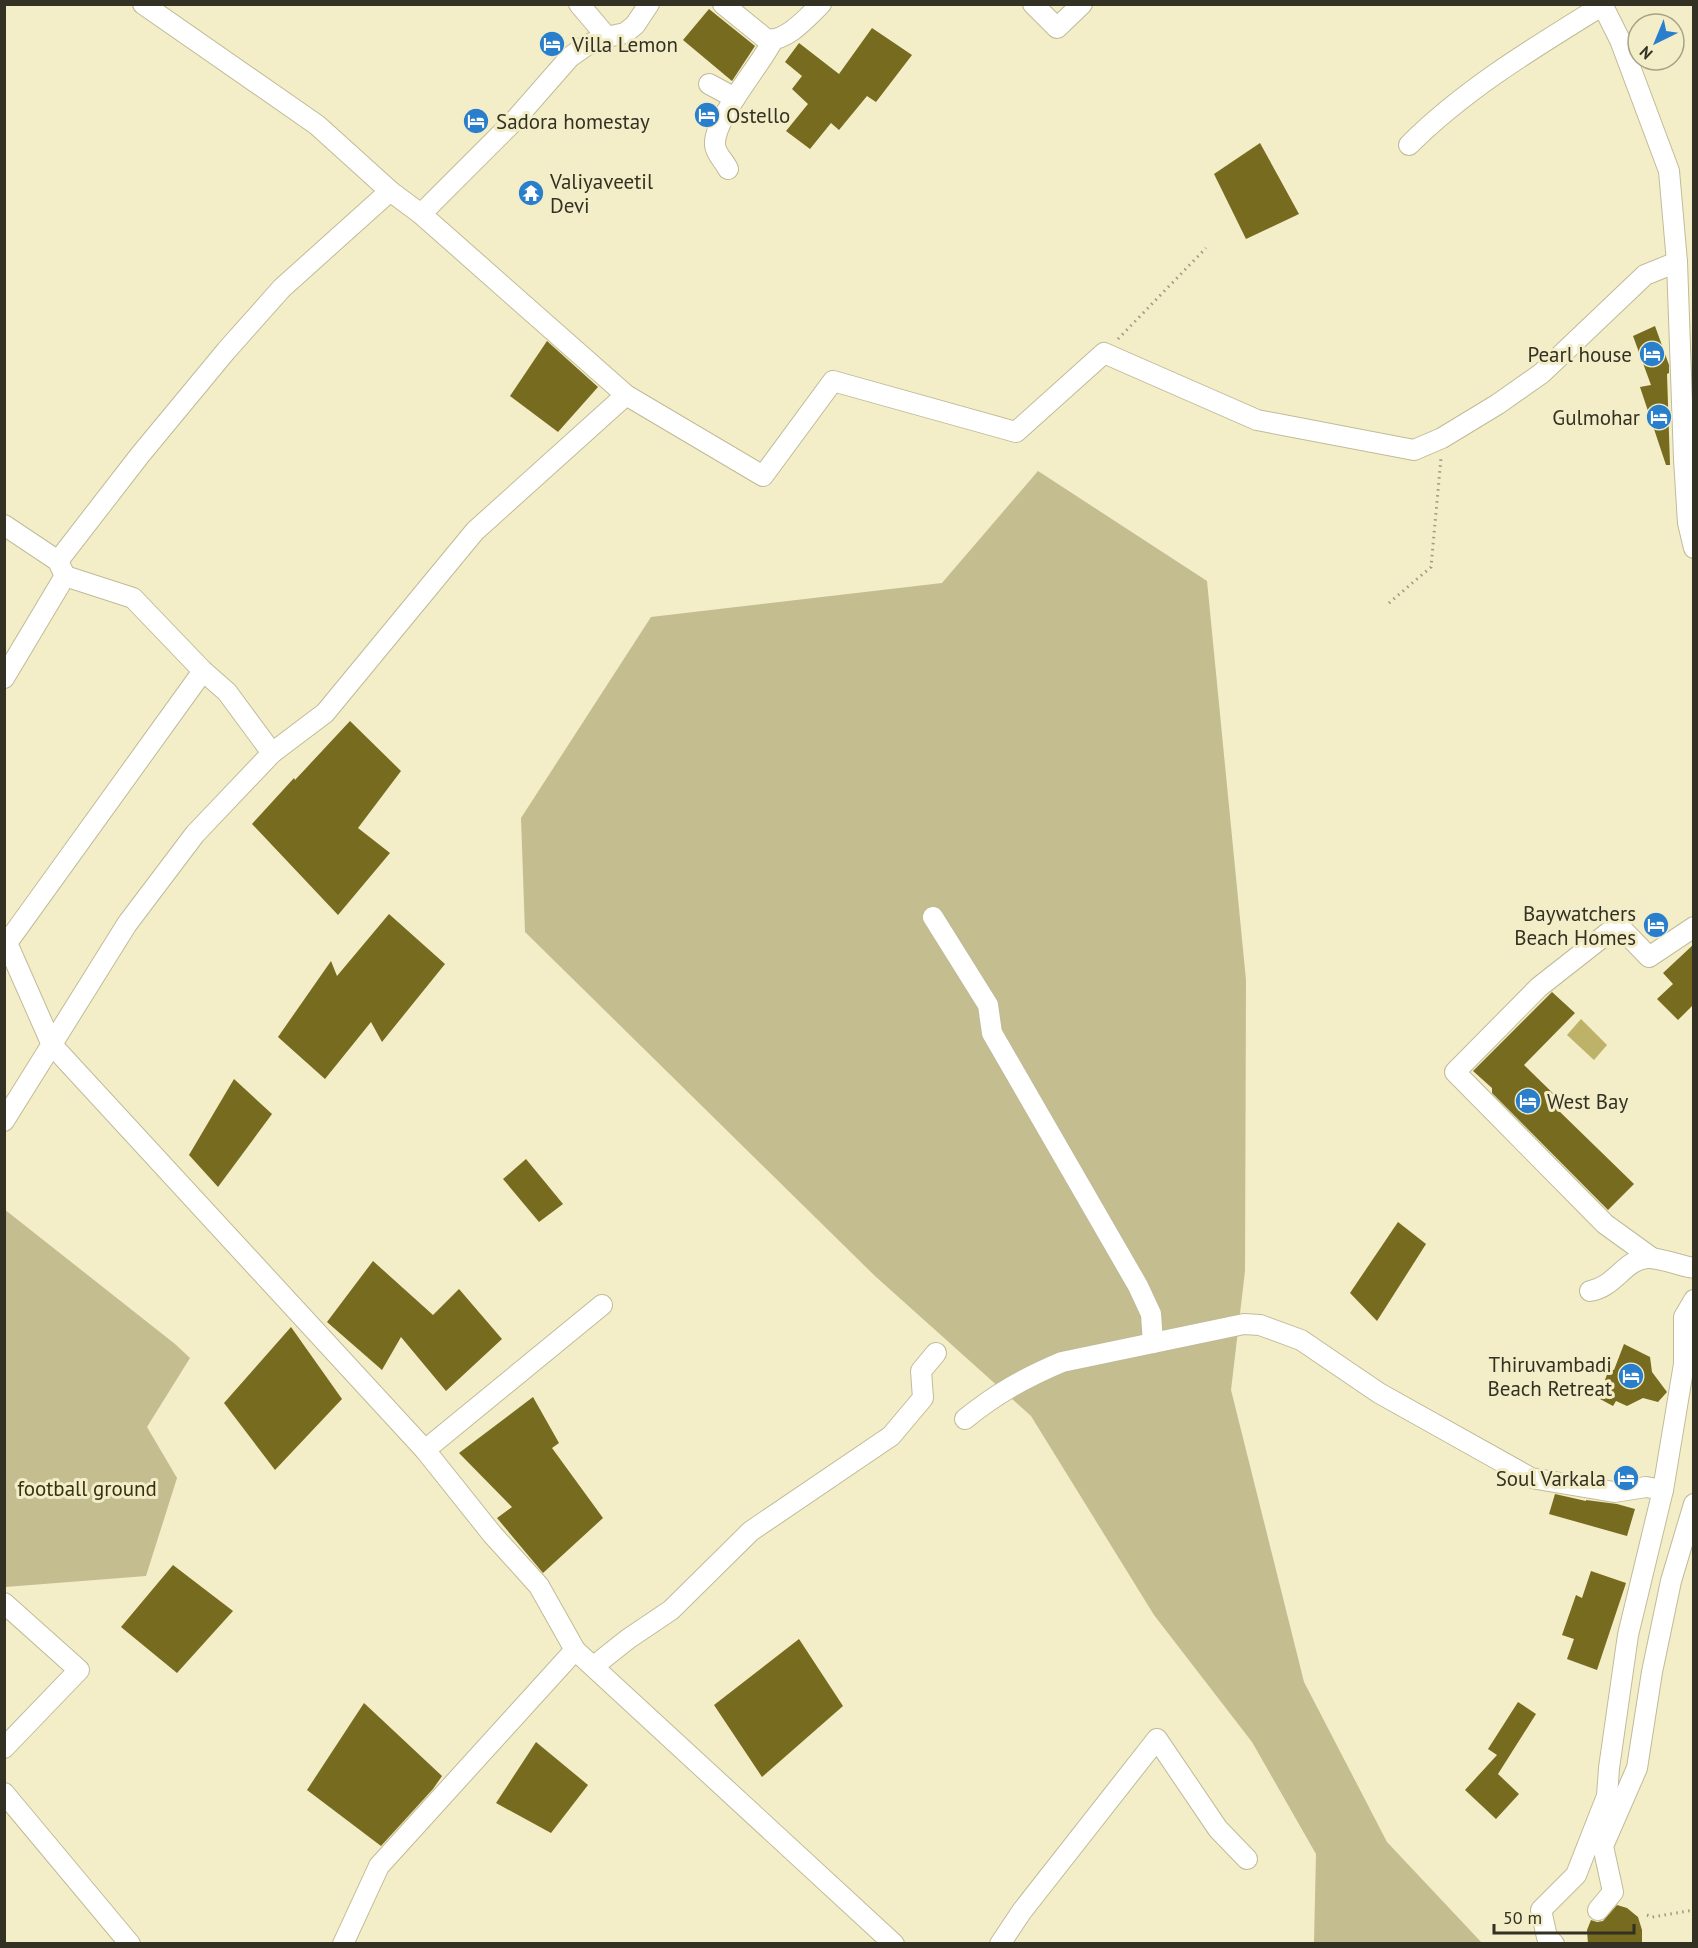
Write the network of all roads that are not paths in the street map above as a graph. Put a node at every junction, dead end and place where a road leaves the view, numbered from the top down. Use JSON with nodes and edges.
{"nodes":[{"id":1,"x":143,"y":4,"type":"edge"},
{"id":2,"x":579,"y":4,"type":"edge"},
{"id":3,"x":649,"y":4,"type":"edge"},
{"id":4,"x":723,"y":4,"type":"edge"},
{"id":5,"x":821,"y":4,"type":"edge"},
{"id":6,"x":1033,"y":4,"type":"edge"},
{"id":7,"x":1082,"y":4,"type":"edge"},
{"id":8,"x":1602,"y":5,"type":"edge"},
{"id":9,"x":607,"y":37,"type":"junction"},
{"id":10,"x":773,"y":40,"type":"junction"},
{"id":11,"x":709,"y":84,"type":"dead end"},
{"id":12,"x":735,"y":98,"type":"junction"},
{"id":13,"x":1409,"y":145,"type":"dead end"},
{"id":14,"x":728,"y":169,"type":"dead end"},
{"id":15,"x":390,"y":191,"type":"junction"},
{"id":16,"x":421,"y":214,"type":"junction"},
{"id":17,"x":1677,"y":262,"type":"junction"},
{"id":18,"x":626,"y":395,"type":"junction"},
{"id":19,"x":4,"y":525,"type":"edge"},
{"id":20,"x":1694,"y":548,"type":"edge"},
{"id":21,"x":62,"y":569,"type":"junction"},
{"id":22,"x":203,"y":671,"type":"junction"},
{"id":23,"x":4,"y":678,"type":"edge"},
{"id":24,"x":272,"y":753,"type":"junction"},
{"id":25,"x":933,"y":917,"type":"dead end"},
{"id":26,"x":1694,"y":927,"type":"edge"},
{"id":27,"x":52,"y":1046,"type":"junction"},
{"id":28,"x":4,"y":1121,"type":"edge"},
{"id":29,"x":1652,"y":1258,"type":"junction"},
{"id":30,"x":1694,"y":1268,"type":"edge"},
{"id":31,"x":1590,"y":1291,"type":"dead end"},
{"id":32,"x":1694,"y":1300,"type":"edge"},
{"id":33,"x":602,"y":1305,"type":"dead end"},
{"id":34,"x":1153,"y":1343,"type":"junction"},
{"id":35,"x":936,"y":1353,"type":"dead end"},
{"id":36,"x":965,"y":1419,"type":"dead end"},
{"id":37,"x":425,"y":1450,"type":"junction"},
{"id":38,"x":1663,"y":1490,"type":"junction"},
{"id":39,"x":1694,"y":1504,"type":"edge"},
{"id":40,"x":4,"y":1604,"type":"edge"},
{"id":41,"x":575,"y":1650,"type":"junction"},
{"id":42,"x":594,"y":1666,"type":"junction"},
{"id":43,"x":4,"y":1748,"type":"edge"},
{"id":44,"x":4,"y":1793,"type":"edge"},
{"id":45,"x":1247,"y":1858,"type":"dead end"},
{"id":46,"x":1598,"y":1910,"type":"dead end"},
{"id":47,"x":130,"y":1944,"type":"edge"},
{"id":48,"x":343,"y":1944,"type":"edge"},
{"id":49,"x":894,"y":1944,"type":"edge"},
{"id":50,"x":1000,"y":1944,"type":"edge"},
{"id":51,"x":1554,"y":1944,"type":"edge"}],
"edges":[{"from":1,"to":15,"type":"street"},
{"from":2,"to":9,"type":"street"},
{"from":3,"to":9,"type":"street"},
{"from":4,"to":10,"type":"street"},
{"from":5,"to":10,"type":"street"},
{"from":6,"to":7,"type":"street"},
{"from":8,"to":13,"type":"street"},
{"from":8,"to":17,"type":"street"},
{"from":9,"to":16,"type":"street"},
{"from":10,"to":12,"type":"street"},
{"from":11,"to":12,"type":"street"},
{"from":12,"to":14,"type":"street"},
{"from":15,"to":16,"type":"street"},
{"from":15,"to":21,"type":"street"},
{"from":16,"to":18,"type":"street"},
{"from":17,"to":18,"type":"street"},
{"from":17,"to":20,"type":"street"},
{"from":18,"to":24,"type":"street"},
{"from":19,"to":21,"type":"street"},
{"from":21,"to":22,"type":"street"},
{"from":21,"to":23,"type":"street"},
{"from":22,"to":24,"type":"street"},
{"from":22,"to":27,"type":"street"},
{"from":24,"to":27,"type":"street"},
{"from":25,"to":34,"type":"street"},
{"from":26,"to":29,"type":"street"},
{"from":27,"to":28,"type":"street"},
{"from":27,"to":37,"type":"street"},
{"from":29,"to":30,"type":"street"},
{"from":29,"to":31,"type":"street"},
{"from":32,"to":38,"type":"street"},
{"from":33,"to":37,"type":"street"},
{"from":34,"to":36,"type":"street"},
{"from":34,"to":38,"type":"street"},
{"from":35,"to":42,"type":"street"},
{"from":37,"to":41,"type":"street"},
{"from":38,"to":51,"type":"street"},
{"from":39,"to":46,"type":"street"},
{"from":40,"to":43,"type":"street"},
{"from":41,"to":42,"type":"street"},
{"from":41,"to":48,"type":"street"},
{"from":42,"to":49,"type":"street"},
{"from":44,"to":47,"type":"street"},
{"from":45,"to":50,"type":"street"}]}
